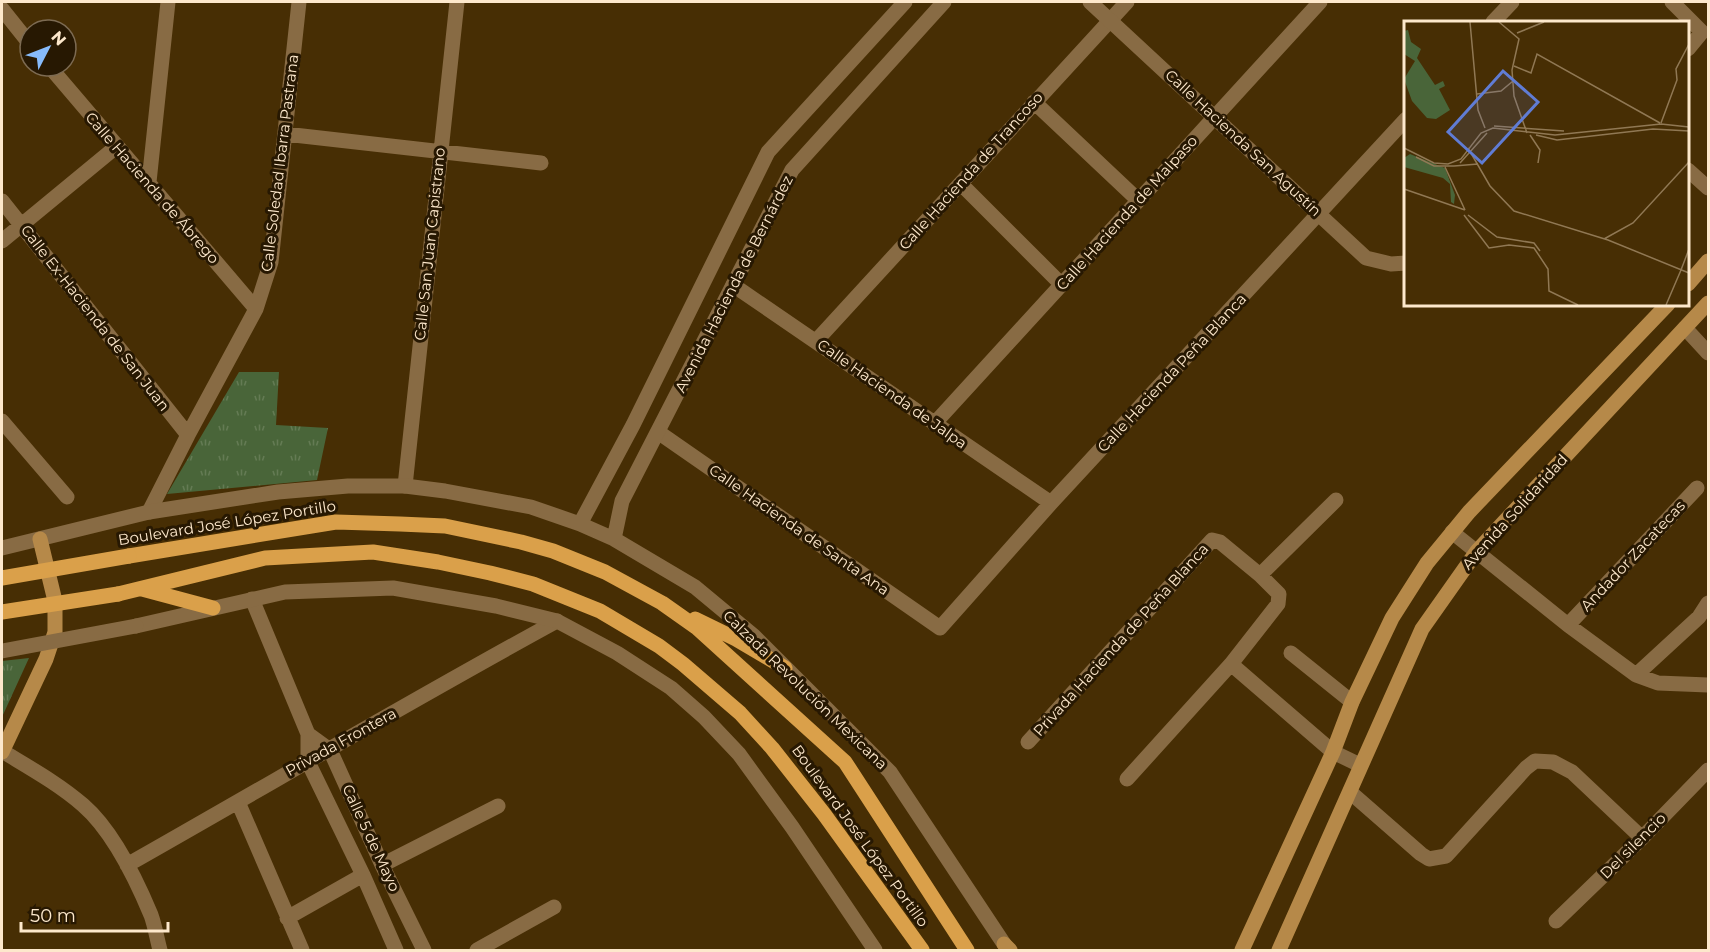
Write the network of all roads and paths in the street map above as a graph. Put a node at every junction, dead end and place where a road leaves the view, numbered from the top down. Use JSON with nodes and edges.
{"nodes":[{"id":1,"x":168,"y":2,"type":"edge"},
{"id":2,"x":299,"y":2,"type":"edge"},
{"id":3,"x":457,"y":2,"type":"edge"},
{"id":4,"x":905,"y":2,"type":"edge"},
{"id":5,"x":944,"y":2,"type":"edge"},
{"id":6,"x":1090,"y":2,"type":"edge"},
{"id":7,"x":1127,"y":2,"type":"edge"},
{"id":8,"x":1320,"y":2,"type":"edge"},
{"id":9,"x":1512,"y":2,"type":"edge"},
{"id":10,"x":1672,"y":2,"type":"edge"},
{"id":11,"x":2,"y":9,"type":"edge"},
{"id":12,"x":1110,"y":20,"type":"junction"},
{"id":13,"x":1494,"y":21,"type":"edge"},
{"id":14,"x":18,"y":29,"type":"edge"},
{"id":15,"x":1689,"y":48,"type":"edge"},
{"id":16,"x":59,"y":78,"type":"edge"},
{"id":17,"x":1034,"y":102,"type":"junction"},
{"id":18,"x":1215,"y":117,"type":"junction"},
{"id":19,"x":1404,"y":121,"type":"edge"},
{"id":20,"x":285,"y":134,"type":"junction"},
{"id":21,"x":116,"y":147,"type":"junction"},
{"id":22,"x":440,"y":152,"type":"junction"},
{"id":23,"x":541,"y":163,"type":"dead end"},
{"id":24,"x":1689,"y":171,"type":"edge"},
{"id":25,"x":149,"y":182,"type":"junction"},
{"id":26,"x":961,"y":184,"type":"junction"},
{"id":27,"x":1708,"y":188,"type":"edge"},
{"id":28,"x":1138,"y":200,"type":"junction"},
{"id":29,"x":2,"y":201,"type":"edge"},
{"id":30,"x":1319,"y":215,"type":"junction"},
{"id":31,"x":22,"y":225,"type":"junction"},
{"id":32,"x":2,"y":241,"type":"edge"},
{"id":33,"x":1708,"y":261,"type":"edge"},
{"id":34,"x":1404,"y":263,"type":"edge"},
{"id":35,"x":1689,"y":283,"type":"edge"},
{"id":36,"x":733,"y":285,"type":"junction"},
{"id":37,"x":1062,"y":285,"type":"junction"},
{"id":38,"x":1708,"y":303,"type":"edge"},
{"id":39,"x":1666,"y":306,"type":"edge"},
{"id":40,"x":256,"y":309,"type":"junction"},
{"id":41,"x":1685,"y":328,"type":"junction"},
{"id":42,"x":816,"y":341,"type":"junction"},
{"id":43,"x":1708,"y":353,"type":"edge"},
{"id":44,"x":2,"y":421,"type":"edge"},
{"id":45,"x":934,"y":424,"type":"junction"},
{"id":46,"x":658,"y":432,"type":"junction"},
{"id":47,"x":188,"y":435,"type":"junction"},
{"id":48,"x":405,"y":486,"type":"junction"},
{"id":49,"x":1697,"y":488,"type":"dead end"},
{"id":50,"x":67,"y":497,"type":"dead end"},
{"id":51,"x":1336,"y":500,"type":"dead end"},
{"id":52,"x":1051,"y":503,"type":"junction"},
{"id":53,"x":149,"y":512,"type":"junction"},
{"id":54,"x":580,"y":524,"type":"junction"},
{"id":55,"x":1452,"y":532,"type":"junction"},
{"id":56,"x":40,"y":539,"type":"junction"},
{"id":57,"x":614,"y":539,"type":"junction"},
{"id":58,"x":2,"y":548,"type":"edge"},
{"id":59,"x":1477,"y":551,"type":"junction"},
{"id":60,"x":1260,"y":575,"type":"junction"},
{"id":61,"x":2,"y":578,"type":"edge"},
{"id":62,"x":139,"y":588,"type":"junction"},
{"id":63,"x":252,"y":599,"type":"junction"},
{"id":64,"x":662,"y":603,"type":"junction"},
{"id":65,"x":1708,"y":603,"type":"edge"},
{"id":66,"x":213,"y":608,"type":"junction"},
{"id":67,"x":2,"y":612,"type":"edge"},
{"id":68,"x":557,"y":621,"type":"junction"},
{"id":69,"x":1568,"y":625,"type":"junction"},
{"id":70,"x":940,"y":628,"type":"joint"},
{"id":71,"x":2,"y":651,"type":"edge"},
{"id":72,"x":1291,"y":653,"type":"dead end"},
{"id":73,"x":1231,"y":663,"type":"junction"},
{"id":74,"x":785,"y":668,"type":"junction"},
{"id":75,"x":1636,"y":675,"type":"junction"},
{"id":76,"x":1708,"y":685,"type":"edge"},
{"id":77,"x":1352,"y":702,"type":"junction"},
{"id":78,"x":308,"y":734,"type":"junction"},
{"id":79,"x":1028,"y":742,"type":"dead end"},
{"id":80,"x":330,"y":750,"type":"junction"},
{"id":81,"x":2,"y":752,"type":"edge"},
{"id":82,"x":1333,"y":752,"type":"junction"},
{"id":83,"x":308,"y":762,"type":"junction"},
{"id":84,"x":1360,"y":765,"type":"junction"},
{"id":85,"x":1708,"y":770,"type":"edge"},
{"id":86,"x":1127,"y":779,"type":"dead end"},
{"id":87,"x":1350,"y":792,"type":"junction"},
{"id":88,"x":238,"y":802,"type":"junction"},
{"id":89,"x":498,"y":806,"type":"dead end"},
{"id":90,"x":1642,"y":838,"type":"junction"},
{"id":91,"x":127,"y":865,"type":"junction"},
{"id":92,"x":382,"y":865,"type":"junction"},
{"id":93,"x":363,"y":875,"type":"junction"},
{"id":94,"x":554,"y":907,"type":"dead end"},
{"id":95,"x":287,"y":918,"type":"junction"},
{"id":96,"x":1556,"y":921,"type":"dead end"},
{"id":97,"x":1007,"y":948,"type":"edge"},
{"id":98,"x":160,"y":951,"type":"edge"},
{"id":99,"x":302,"y":951,"type":"edge"},
{"id":100,"x":396,"y":951,"type":"edge"},
{"id":101,"x":424,"y":951,"type":"edge"},
{"id":102,"x":477,"y":951,"type":"edge"},
{"id":103,"x":875,"y":951,"type":"edge"},
{"id":104,"x":922,"y":951,"type":"edge"},
{"id":105,"x":967,"y":951,"type":"edge"},
{"id":106,"x":1242,"y":951,"type":"edge"},
{"id":107,"x":1279,"y":951,"type":"edge"}],
"edges":[{"from":1,"to":25,"type":"street"},
{"from":2,"to":20,"type":"street","name":"Calle Soledad Ibarra Pastrana"},
{"from":3,"to":22,"type":"street","name":"Calle San Juan Capistrano"},
{"from":4,"to":54,"type":"street","name":"Avenida Hacienda de Bernárdez"},
{"from":5,"to":36,"type":"street","name":"Avenida Hacienda de Bernárdez"},
{"from":6,"to":12,"type":"street","name":"Calle Hacienda San Agustín"},
{"from":7,"to":12,"type":"street","name":"Calle Hacienda de Trancoso"},
{"from":8,"to":18,"type":"street","name":"Calle Hacienda de Malpaso"},
{"from":9,"to":13,"type":"street"},
{"from":10,"to":15,"type":"street"},
{"from":11,"to":14,"type":"street"},
{"from":12,"to":17,"type":"street","name":"Calle Hacienda de Trancoso"},
{"from":12,"to":18,"type":"street","name":"Calle Hacienda San Agustín"},
{"from":16,"to":21,"type":"street","name":"Calle Hacienda de Ábrego"},
{"from":17,"to":26,"type":"street","name":"Calle Hacienda de Trancoso"},
{"from":17,"to":28,"type":"street"},
{"from":18,"to":28,"type":"street","name":"Calle Hacienda de Malpaso"},
{"from":18,"to":30,"type":"street","name":"Calle Hacienda San Agustín"},
{"from":19,"to":30,"type":"street","name":"Calle Hacienda Peña Blanca"},
{"from":20,"to":22,"type":"street"},
{"from":20,"to":40,"type":"street","name":"Calle Soledad Ibarra Pastrana"},
{"from":21,"to":25,"type":"street","name":"Calle Hacienda de Ábrego"},
{"from":21,"to":31,"type":"street"},
{"from":22,"to":23,"type":"street"},
{"from":22,"to":48,"type":"street","name":"Calle San Juan Capistrano"},
{"from":24,"to":27,"type":"street"},
{"from":25,"to":40,"type":"street","name":"Calle Hacienda de Ábrego"},
{"from":26,"to":37,"type":"street"},
{"from":26,"to":42,"type":"street","name":"Calle Hacienda de Trancoso"},
{"from":28,"to":37,"type":"street","name":"Calle Hacienda de Malpaso"},
{"from":29,"to":31,"type":"street","name":"Calle Ex-Hacienda de San Juan"},
{"from":30,"to":34,"type":"street","name":"Calle Hacienda San Agustín"},
{"from":30,"to":52,"type":"street","name":"Calle Hacienda Peña Blanca"},
{"from":31,"to":32,"type":"street"},
{"from":31,"to":47,"type":"street","name":"Calle Ex-Hacienda de San Juan"},
{"from":33,"to":35,"type":"main road"},
{"from":36,"to":42,"type":"street","name":"Calle Hacienda de Jalpa"},
{"from":36,"to":46,"type":"street","name":"Avenida Hacienda de Bernárdez"},
{"from":37,"to":45,"type":"street","name":"Calle Hacienda de Malpaso"},
{"from":38,"to":41,"type":"main road","name":"Avenida Solidaridad"},
{"from":39,"to":55,"type":"main road","name":"Avenida Solidaridad"},
{"from":40,"to":47,"type":"street","name":"Calle Soledad Ibarra Pastrana"},
{"from":41,"to":43,"type":"street"},
{"from":41,"to":59,"type":"main road","name":"Avenida Solidaridad"},
{"from":42,"to":45,"type":"street","name":"Calle Hacienda de Jalpa"},
{"from":44,"to":50,"type":"street"},
{"from":45,"to":52,"type":"street","name":"Calle Hacienda de Jalpa"},
{"from":46,"to":57,"type":"street","name":"Avenida Hacienda de Bernárdez"},
{"from":46,"to":70,"type":"street","name":"Calle Hacienda de Santa Ana"},
{"from":47,"to":53,"type":"street","name":"Calle Soledad Ibarra Pastrana"},
{"from":48,"to":53,"type":"street","name":"Calzada Revolución Mexicana"},
{"from":48,"to":54,"type":"street","name":"Calzada Revolución Mexicana"},
{"from":49,"to":69,"type":"street","name":"Andador Zacatecas"},
{"from":51,"to":60,"type":"street"},
{"from":52,"to":70,"type":"street","name":"Calle Hacienda Peña Blanca"},
{"from":53,"to":56,"type":"street","name":"Calzada Revolución Mexicana"},
{"from":54,"to":57,"type":"street","name":"Calzada Revolución Mexicana"},
{"from":55,"to":59,"type":"street"},
{"from":55,"to":77,"type":"main road","name":"Avenida Solidaridad"},
{"from":56,"to":58,"type":"street","name":"Calzada Revolución Mexicana"},
{"from":56,"to":81,"type":"main road"},
{"from":57,"to":74,"type":"street","name":"Calzada Revolución Mexicana"},
{"from":59,"to":69,"type":"street"},
{"from":59,"to":84,"type":"main road","name":"Avenida Solidaridad"},
{"from":60,"to":73,"type":"street","name":"Privada Hacienda de Peña Blanca"},
{"from":60,"to":79,"type":"street","name":"Privada Hacienda de Peña Blanca"},
{"from":61,"to":64,"type":"main road","name":"Boulevard José López Portillo","bridge":true},
{"from":62,"to":66,"type":"main road"},
{"from":62,"to":67,"type":"main road","name":"Boulevard José López Portillo","bridge":true},
{"from":62,"to":104,"type":"main road","name":"Boulevard José López Portillo"},
{"from":63,"to":66,"type":"street"},
{"from":63,"to":68,"type":"street"},
{"from":63,"to":78,"type":"street","name":"Calle 5 de Mayo"},
{"from":64,"to":74,"type":"main road"},
{"from":64,"to":105,"type":"main road","name":"Boulevard José López Portillo"},
{"from":65,"to":75,"type":"street"},
{"from":66,"to":71,"type":"street","bridge":true},
{"from":68,"to":80,"type":"street","name":"Privada Frontera"},
{"from":68,"to":103,"type":"street"},
{"from":69,"to":75,"type":"street"},
{"from":72,"to":77,"type":"street"},
{"from":73,"to":82,"type":"street"},
{"from":73,"to":86,"type":"street","name":"Privada Hacienda de Peña Blanca"},
{"from":74,"to":97,"type":"street","name":"Calzada Revolución Mexicana"},
{"from":75,"to":76,"type":"street"},
{"from":77,"to":82,"type":"main road","name":"Avenida Solidaridad"},
{"from":78,"to":80,"type":"street","name":"Calle 5 de Mayo"},
{"from":78,"to":83,"type":"street","name":"Calle 5 de Mayo"},
{"from":80,"to":83,"type":"street","name":"Privada Frontera"},
{"from":80,"to":92,"type":"street","name":"Calle 5 de Mayo"},
{"from":81,"to":91,"type":"street"},
{"from":82,"to":84,"type":"street"},
{"from":82,"to":106,"type":"main road","name":"Avenida Solidaridad"},
{"from":83,"to":88,"type":"street","name":"Privada Frontera"},
{"from":83,"to":93,"type":"street","name":"Calle 5 de Mayo"},
{"from":84,"to":87,"type":"main road","name":"Avenida Solidaridad"},
{"from":85,"to":90,"type":"street","name":"Del silencio"},
{"from":87,"to":90,"type":"street"},
{"from":87,"to":107,"type":"main road","name":"Avenida Solidaridad"},
{"from":88,"to":91,"type":"street","name":"Privada Frontera"},
{"from":88,"to":95,"type":"street"},
{"from":89,"to":92,"type":"street"},
{"from":90,"to":96,"type":"street","name":"Del silencio"},
{"from":91,"to":98,"type":"street"},
{"from":92,"to":101,"type":"street","name":"Calle 5 de Mayo"},
{"from":93,"to":95,"type":"street"},
{"from":93,"to":100,"type":"street","name":"Calle 5 de Mayo"},
{"from":94,"to":102,"type":"street"},
{"from":95,"to":99,"type":"street"}]}
